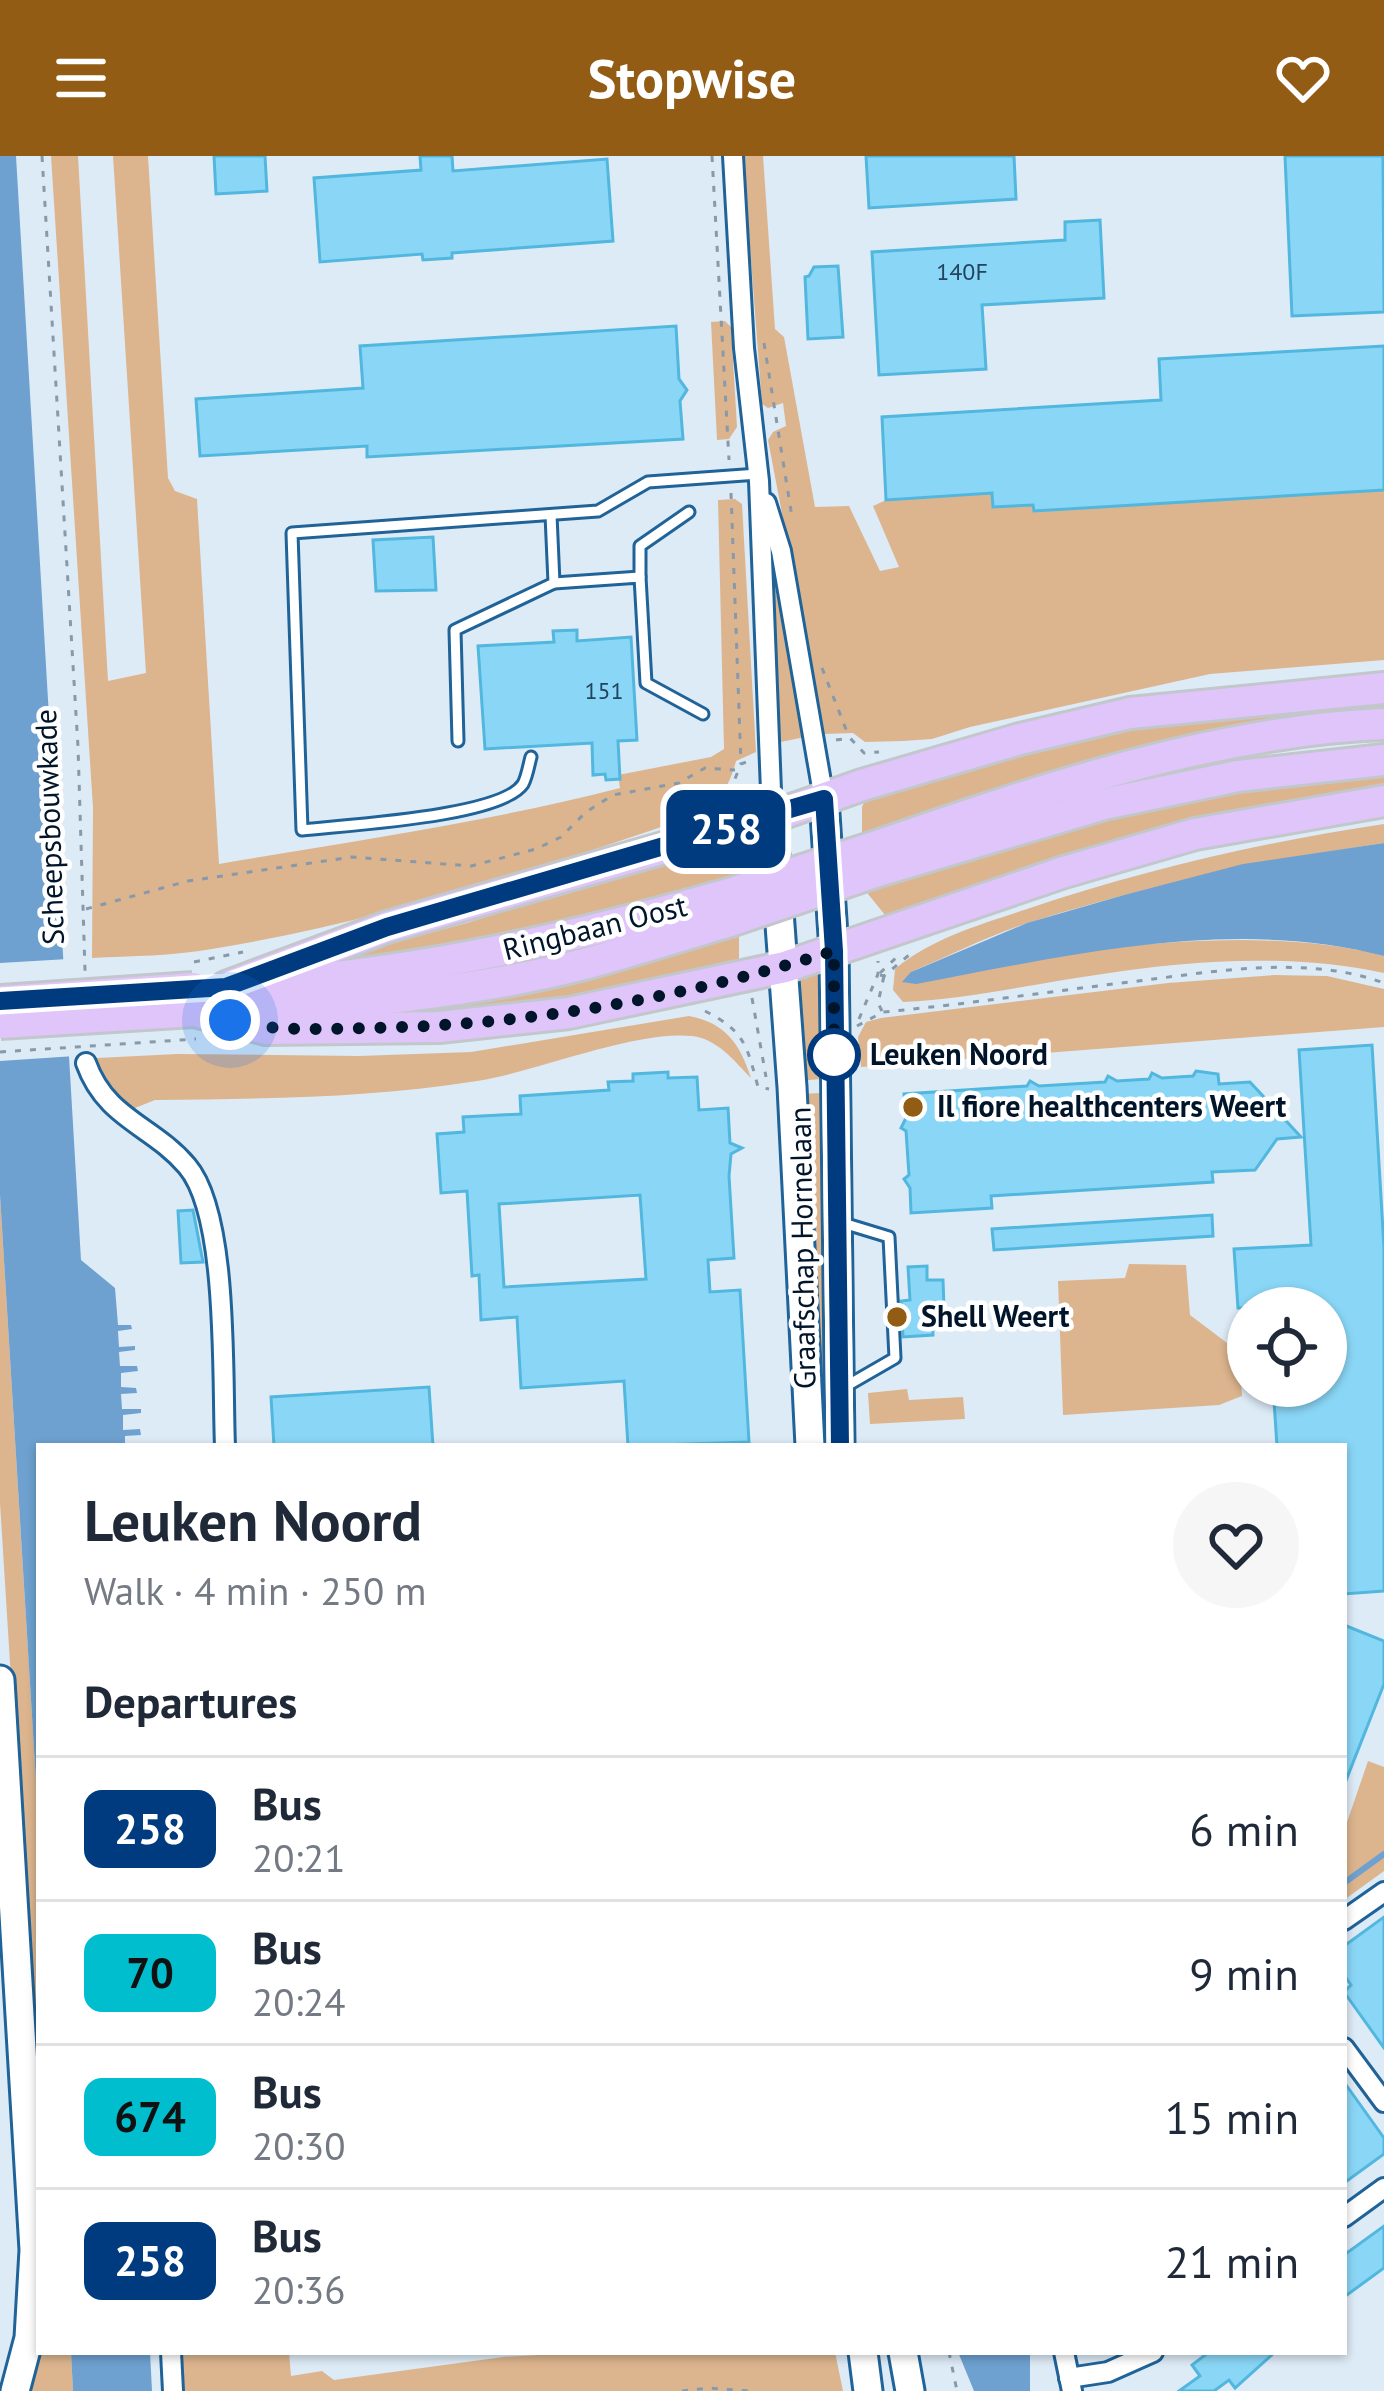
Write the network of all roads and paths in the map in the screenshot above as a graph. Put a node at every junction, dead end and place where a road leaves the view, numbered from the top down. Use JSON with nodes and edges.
{"nodes":[{"id":1,"x":42,"y":156,"type":"edge"},
{"id":2,"x":712,"y":156,"type":"edge"},
{"id":3,"x":733,"y":156,"type":"edge"},
{"id":4,"x":762,"y":328,"type":"dead end"},
{"id":5,"x":730,"y":476,"type":"junction"},
{"id":6,"x":759,"y":477,"type":"junction"},
{"id":7,"x":689,"y":512,"type":"dead end"},
{"id":8,"x":551,"y":514,"type":"junction"},
{"id":9,"x":794,"y":524,"type":"dead end"},
{"id":10,"x":640,"y":577,"type":"junction"},
{"id":11,"x":554,"y":583,"type":"junction"},
{"id":12,"x":822,"y":668,"type":"dead end"},
{"id":13,"x":1384,"y":688,"type":"edge"},
{"id":14,"x":703,"y":714,"type":"dead end"},
{"id":15,"x":1384,"y":724,"type":"edge"},
{"id":16,"x":850,"y":738,"type":"dead end"},
{"id":17,"x":458,"y":741,"type":"dead end"},
{"id":18,"x":531,"y":757,"type":"dead end"},
{"id":19,"x":1384,"y":760,"type":"edge"},
{"id":20,"x":824,"y":799,"type":"junction"},
{"id":21,"x":1384,"y":801,"type":"edge"},
{"id":22,"x":772,"y":817,"type":"junction"},
{"id":23,"x":880,"y":858,"type":"junction"},
{"id":24,"x":730,"y":908,"type":"junction"},
{"id":25,"x":84,"y":909,"type":"junction"},
{"id":26,"x":921,"y":945,"type":"dead end"},
{"id":27,"x":834,"y":951,"type":"junction"},
{"id":28,"x":785,"y":967,"type":"junction"},
{"id":29,"x":85,"y":975,"type":"dead end"},
{"id":30,"x":748,"y":975,"type":"junction"},
{"id":31,"x":1384,"y":982,"type":"edge"},
{"id":32,"x":226,"y":987,"type":"junction"},
{"id":33,"x":0,"y":1001,"type":"edge"},
{"id":34,"x":883,"y":1012,"type":"junction"},
{"id":35,"x":194,"y":1013,"type":"junction"},
{"id":36,"x":0,"y":1023,"type":"edge"},
{"id":37,"x":856,"y":1027,"type":"dead end"},
{"id":38,"x":86,"y":1041,"type":"dead end"},
{"id":39,"x":0,"y":1052,"type":"edge"},
{"id":40,"x":86,"y":1063,"type":"joint"},
{"id":41,"x":768,"y":1089,"type":"dead end"},
{"id":42,"x":836,"y":1221,"type":"junction"},
{"id":43,"x":839,"y":1391,"type":"junction"},
{"id":44,"x":225,"y":1443,"type":"edge"},
{"id":45,"x":810,"y":1443,"type":"edge"},
{"id":46,"x":840,"y":1443,"type":"edge"},
{"id":47,"x":0,"y":1681,"type":"edge"},
{"id":48,"x":1384,"y":1892,"type":"edge"},
{"id":49,"x":1347,"y":1918,"type":"edge"},
{"id":50,"x":1347,"y":2052,"type":"edge"},
{"id":51,"x":1384,"y":2102,"type":"edge"},
{"id":52,"x":1384,"y":2188,"type":"edge"},
{"id":53,"x":1347,"y":2215,"type":"edge"},
{"id":54,"x":171,"y":2355,"type":"edge"},
{"id":55,"x":862,"y":2355,"type":"edge"},
{"id":56,"x":904,"y":2355,"type":"edge"},
{"id":57,"x":951,"y":2355,"type":"edge"},
{"id":58,"x":1065,"y":2355,"type":"edge"},
{"id":59,"x":1146,"y":2355,"type":"edge"},
{"id":60,"x":1071,"y":2385,"type":"edge"},
{"id":61,"x":15,"y":2391,"type":"edge"},
{"id":62,"x":173,"y":2391,"type":"edge"},
{"id":63,"x":682,"y":2391,"type":"edge"},
{"id":64,"x":750,"y":2391,"type":"edge"},
{"id":65,"x":868,"y":2391,"type":"edge"},
{"id":66,"x":910,"y":2391,"type":"edge"},
{"id":67,"x":957,"y":2391,"type":"edge"}],
"edges":[{"from":1,"to":25,"type":"path","name":"Scheepsbouwkade"},
{"from":2,"to":5,"type":"path"},
{"from":3,"to":6,"type":"street","name":"Graafschap Hornelaan"},
{"from":4,"to":9,"type":"path"},
{"from":5,"to":6,"type":"lane"},
{"from":5,"to":8,"type":"lane"},
{"from":5,"to":25,"type":"path"},
{"from":6,"to":20,"type":"street","name":"Graafschap Hornelaan"},
{"from":6,"to":22,"type":"street","name":"Graafschap Hornelaan"},
{"from":7,"to":10,"type":"lane"},
{"from":8,"to":11,"type":"lane"},
{"from":8,"to":18,"type":"lane"},
{"from":10,"to":11,"type":"lane"},
{"from":10,"to":14,"type":"lane"},
{"from":11,"to":17,"type":"lane"},
{"from":12,"to":16,"type":"path"},
{"from":13,"to":20,"type":"main road"},
{"from":15,"to":23,"type":"main road","name":"Ringbaan Oost"},
{"from":19,"to":23,"type":"main road","name":"Ringbaan Oost"},
{"from":20,"to":22,"type":"main road"},
{"from":20,"to":27,"type":"street","name":"Graafschap Hornelaan"},
{"from":21,"to":27,"type":"main road"},
{"from":22,"to":28,"type":"street","name":"Graafschap Hornelaan"},
{"from":22,"to":32,"type":"main road"},
{"from":23,"to":24,"type":"main road","name":"Ringbaan Oost","bridge":true},
{"from":24,"to":32,"type":"main road","name":"Ringbaan Oost"},
{"from":24,"to":35,"type":"main road","name":"Ringbaan Oost"},
{"from":25,"to":29,"type":"path","name":"Scheepsbouwkade"},
{"from":26,"to":34,"type":"path"},
{"from":27,"to":28,"type":"main road"},
{"from":27,"to":42,"type":"street","name":"Graafschap Hornelaan"},
{"from":28,"to":30,"type":"main road"},
{"from":28,"to":45,"type":"street","name":"Graafschap Hornelaan"},
{"from":30,"to":35,"type":"main road"},
{"from":30,"to":41,"type":"path","name":"Graafschap Hornelaan"},
{"from":31,"to":34,"type":"path"},
{"from":32,"to":35,"type":"main road","name":"Ringbaan Oost"},
{"from":33,"to":35,"type":"main road","name":"Ringbaan Oost","bridge":true},
{"from":34,"to":37,"type":"path"},
{"from":35,"to":36,"type":"main road","name":"Ringbaan Oost","bridge":true},
{"from":35,"to":39,"type":"path","bridge":true},
{"from":38,"to":40,"type":"path"},
{"from":40,"to":44,"type":"street"},
{"from":42,"to":43,"type":"street","name":"Graafschap Hornelaan"},
{"from":42,"to":43,"type":"lane"},
{"from":43,"to":46,"type":"street","name":"Graafschap Hornelaan"},
{"from":47,"to":61,"type":"street"},
{"from":48,"to":49,"type":"street"},
{"from":50,"to":51,"type":"street"},
{"from":52,"to":53,"type":"street"},
{"from":54,"to":62,"type":"street"},
{"from":55,"to":65,"type":"street"},
{"from":56,"to":66,"type":"street"},
{"from":57,"to":67,"type":"path"},
{"from":58,"to":60,"type":"street"},
{"from":59,"to":60,"type":"street"},
{"from":63,"to":64,"type":"path"}]}
